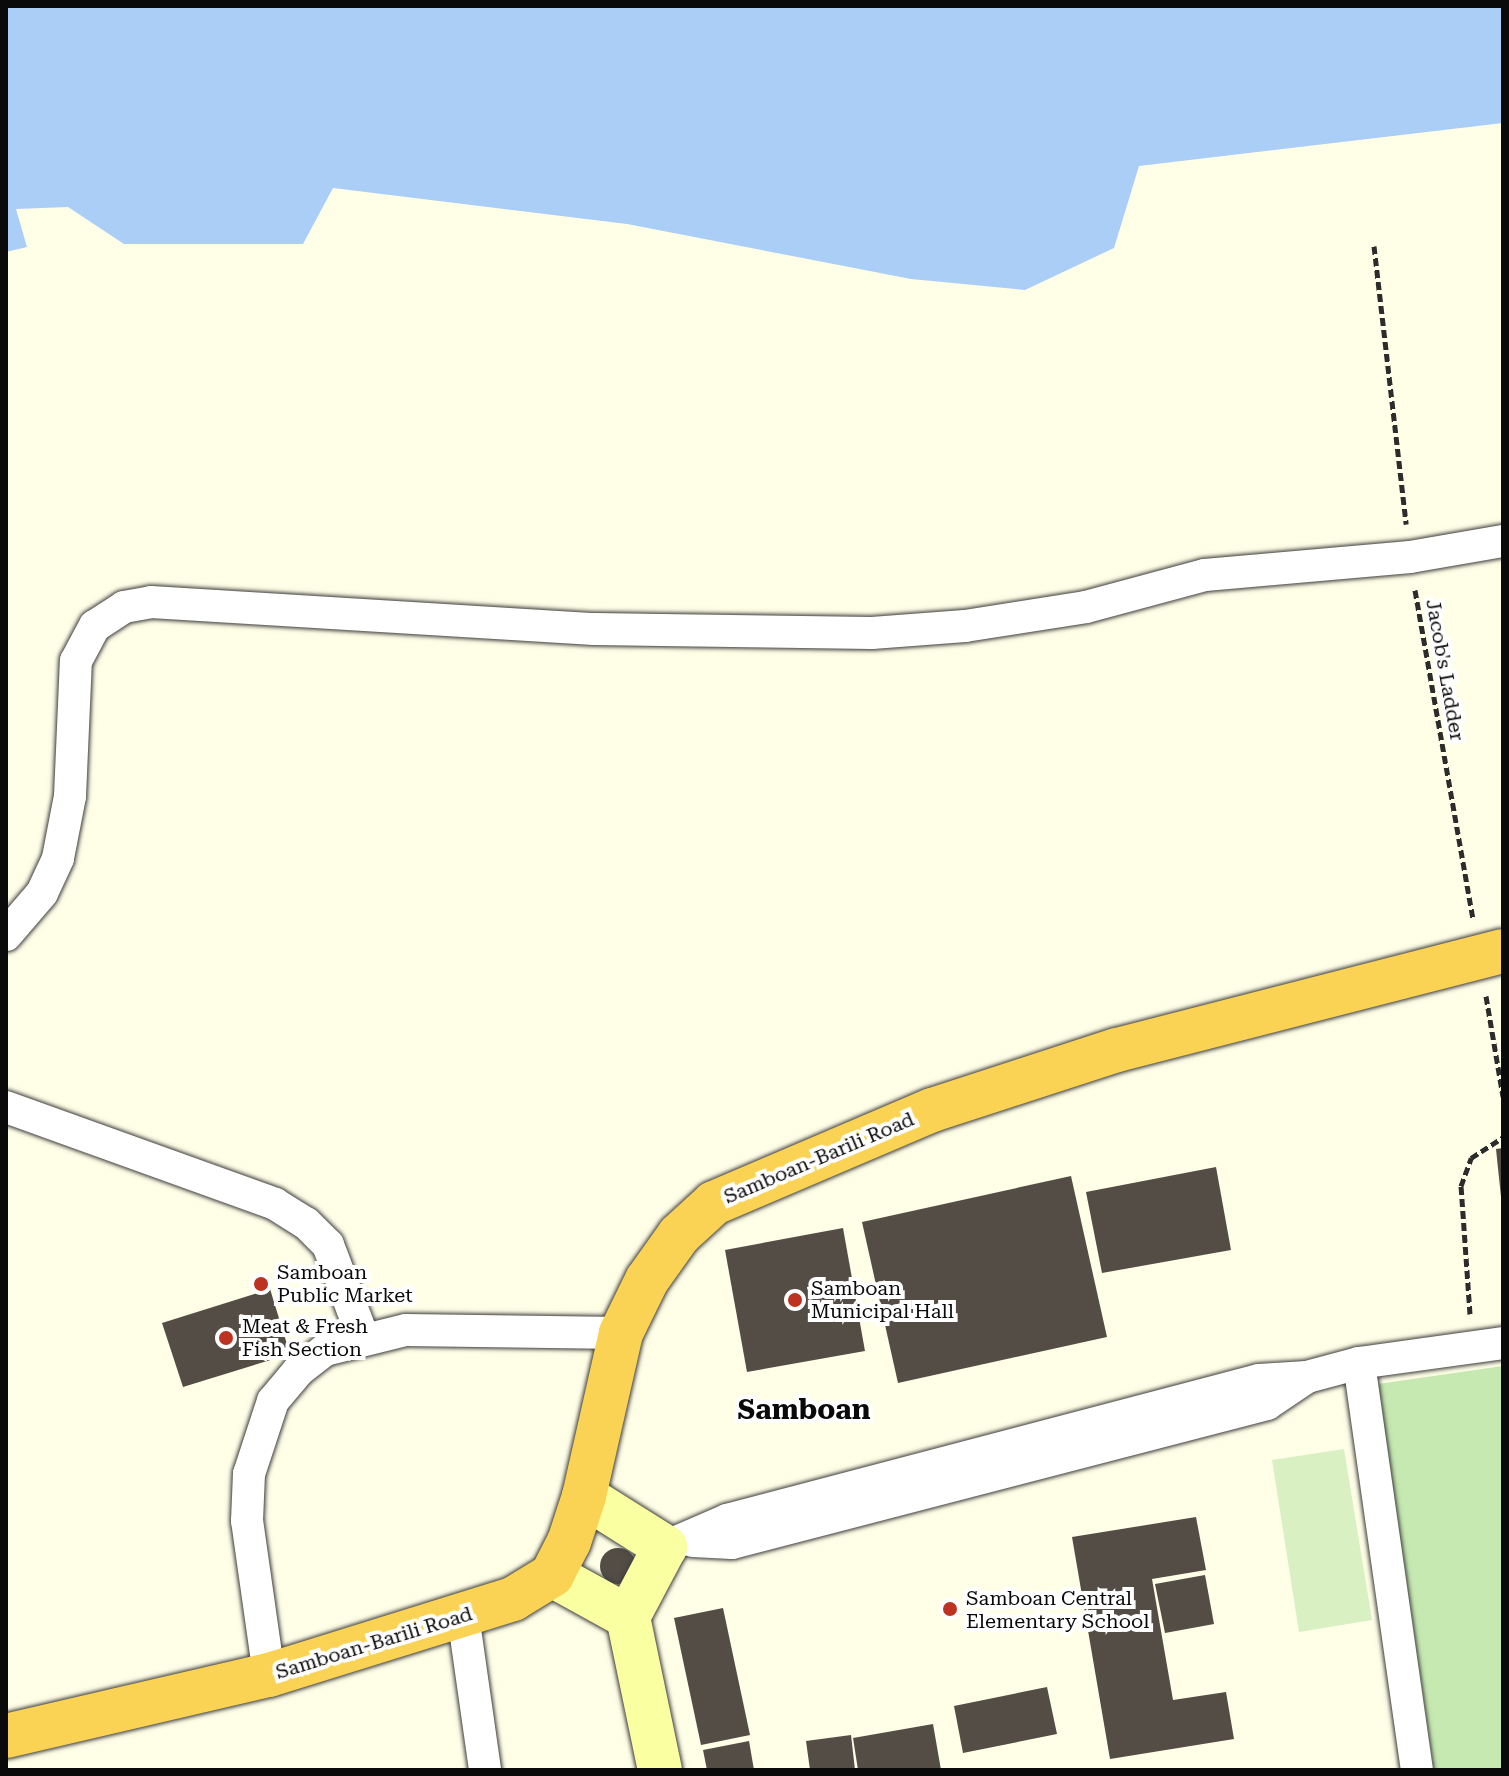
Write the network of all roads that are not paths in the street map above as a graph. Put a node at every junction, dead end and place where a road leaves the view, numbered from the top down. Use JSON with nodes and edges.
{"nodes":[{"id":1,"x":1503,"y":541,"type":"edge"},
{"id":2,"x":6,"y":935,"type":"edge"},
{"id":3,"x":1492,"y":955,"type":"edge"},
{"id":4,"x":6,"y":1107,"type":"edge"},
{"id":5,"x":621,"y":1333,"type":"junction"},
{"id":6,"x":363,"y":1337,"type":"junction"},
{"id":7,"x":1488,"y":1345,"type":"edge"},
{"id":8,"x":1359,"y":1363,"type":"junction"},
{"id":9,"x":584,"y":1496,"type":"junction"},
{"id":10,"x":677,"y":1544,"type":"junction"},
{"id":11,"x":552,"y":1575,"type":"junction"},
{"id":12,"x":463,"y":1615,"type":"junction"},
{"id":13,"x":628,"y":1617,"type":"junction"},
{"id":14,"x":269,"y":1675,"type":"junction"},
{"id":15,"x":6,"y":1736,"type":"edge"},
{"id":16,"x":485,"y":1770,"type":"edge"},
{"id":17,"x":660,"y":1770,"type":"edge"},
{"id":18,"x":1417,"y":1770,"type":"edge"}],
"edges":[{"from":1,"to":2,"type":"street"},
{"from":3,"to":5,"type":"highway","name":"Samboan-Barili Road"},
{"from":4,"to":6,"type":"street"},
{"from":5,"to":6,"type":"street"},
{"from":5,"to":9,"type":"highway","name":"Samboan-Barili Road"},
{"from":6,"to":14,"type":"street"},
{"from":7,"to":8,"type":"street"},
{"from":8,"to":10,"type":"street"},
{"from":8,"to":18,"type":"street"},
{"from":9,"to":10,"type":"main road"},
{"from":9,"to":11,"type":"highway","name":"Samboan-Barili Road"},
{"from":10,"to":13,"type":"main road"},
{"from":11,"to":12,"type":"highway","name":"Samboan-Barili Road"},
{"from":11,"to":13,"type":"main road"},
{"from":12,"to":14,"type":"highway","name":"Samboan-Barili Road"},
{"from":12,"to":16,"type":"street"},
{"from":13,"to":17,"type":"main road"},
{"from":14,"to":15,"type":"highway","name":"Samboan-Barili Road"}]}
